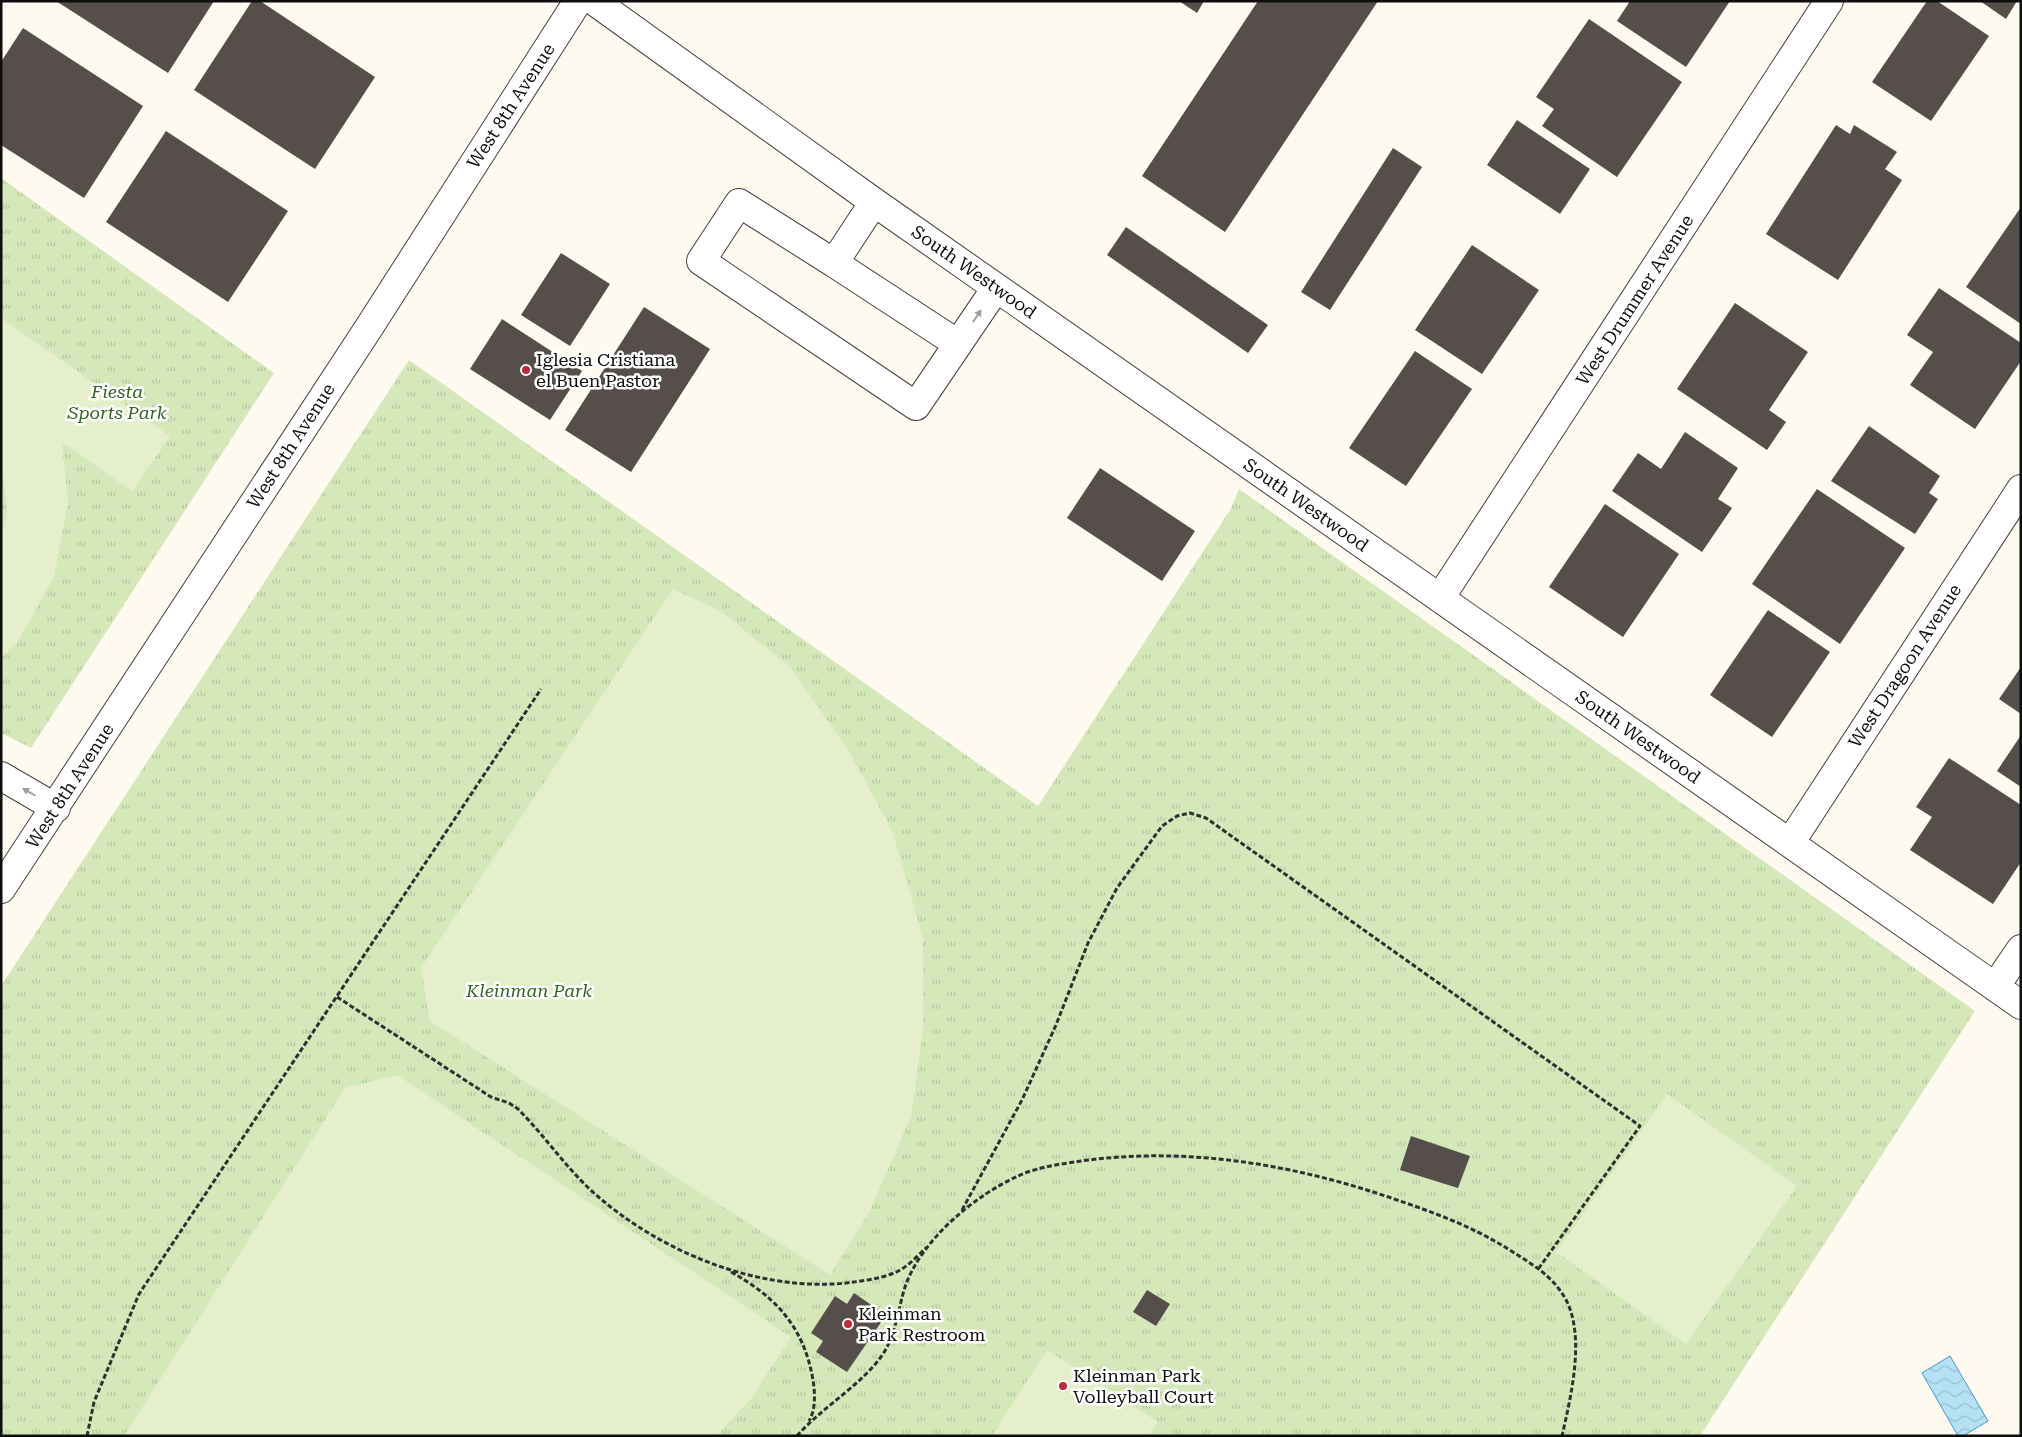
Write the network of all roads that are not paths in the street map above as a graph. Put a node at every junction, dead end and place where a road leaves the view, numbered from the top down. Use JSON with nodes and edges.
{"nodes":[{"id":1,"x":578,"y":1,"type":"edge"},
{"id":2,"x":594,"y":1,"type":"edge"},
{"id":3,"x":1829,"y":1,"type":"edge"},
{"id":4,"x":874,"y":202,"type":"junction"},
{"id":5,"x":834,"y":263,"type":"junction"},
{"id":6,"x":996,"y":288,"type":"junction"},
{"id":7,"x":958,"y":344,"type":"junction"},
{"id":8,"x":2021,"y":490,"type":"edge"},
{"id":9,"x":1440,"y":598,"type":"junction"},
{"id":10,"x":1,"y":776,"type":"edge"},
{"id":11,"x":56,"y":808,"type":"junction"},
{"id":12,"x":1790,"y":843,"type":"junction"},
{"id":13,"x":1,"y":890,"type":"edge"},
{"id":14,"x":2021,"y":949,"type":"edge"},
{"id":15,"x":1995,"y":987,"type":"junction"},
{"id":16,"x":2021,"y":1005,"type":"edge"}],
"edges":[{"from":1,"to":11,"type":"street","name":"West 8th Avenue"},
{"from":2,"to":4,"type":"street","name":"South Westwood"},
{"from":3,"to":9,"type":"street","name":"West Drummer Avenue"},
{"from":4,"to":5,"type":"street"},
{"from":4,"to":6,"type":"street","name":"South Westwood"},
{"from":5,"to":7,"type":"street"},
{"from":5,"to":7,"type":"street"},
{"from":7,"to":6,"type":"street","one_way":true},
{"from":6,"to":9,"type":"street","name":"South Westwood"},
{"from":8,"to":12,"type":"street","name":"West Dragoon Avenue"},
{"from":9,"to":12,"type":"street","name":"South Westwood"},
{"from":11,"to":10,"type":"street","one_way":true},
{"from":11,"to":13,"type":"street","name":"West 8th Avenue"},
{"from":12,"to":15,"type":"street","name":"South Westwood"},
{"from":14,"to":15,"type":"street"},
{"from":15,"to":16,"type":"street","name":"South Westwood"}]}
